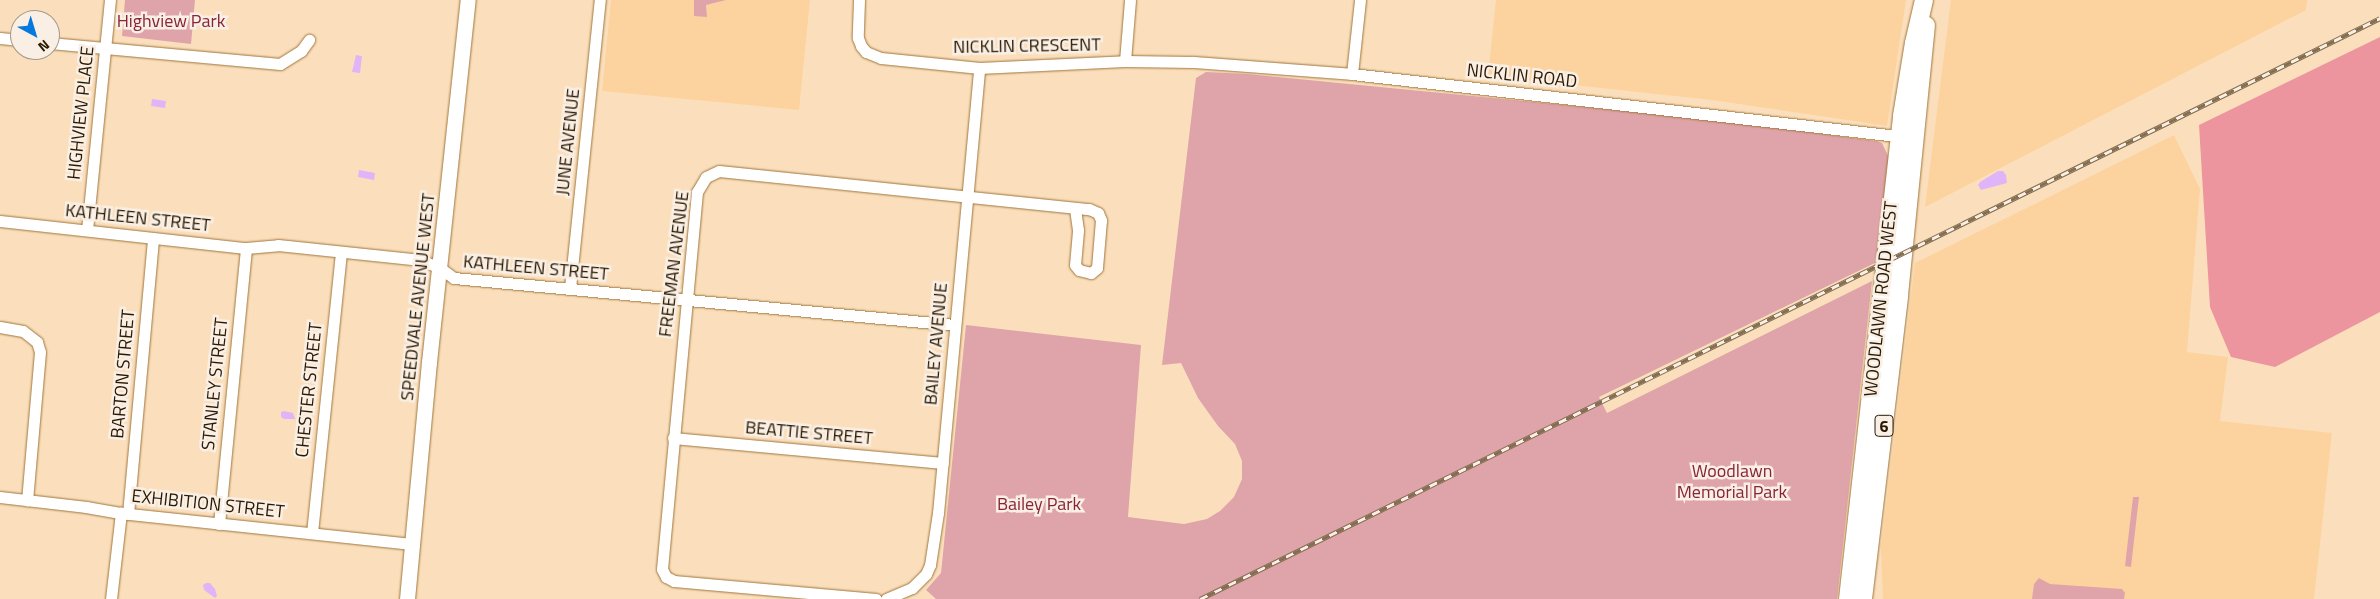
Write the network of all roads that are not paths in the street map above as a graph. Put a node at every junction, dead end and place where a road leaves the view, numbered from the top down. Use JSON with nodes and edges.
{"nodes":[{"id":1,"x":110,"y":0,"type":"edge"},
{"id":2,"x":468,"y":0,"type":"edge"},
{"id":3,"x":600,"y":0,"type":"edge"},
{"id":4,"x":859,"y":0,"type":"edge"},
{"id":5,"x":1130,"y":0,"type":"edge"},
{"id":6,"x":1360,"y":0,"type":"edge"},
{"id":7,"x":1925,"y":0,"type":"edge"},
{"id":8,"x":309,"y":40,"type":"dead end"},
{"id":9,"x":60,"y":44,"type":"edge"},
{"id":10,"x":105,"y":49,"type":"junction"},
{"id":11,"x":1125,"y":61,"type":"junction"},
{"id":12,"x":979,"y":68,"type":"junction"},
{"id":13,"x":1352,"y":74,"type":"junction"},
{"id":14,"x":1907,"y":137,"type":"junction"},
{"id":15,"x":969,"y":195,"type":"junction"},
{"id":16,"x":1074,"y":208,"type":"junction"},
{"id":17,"x":0,"y":221,"type":"edge"},
{"id":18,"x":87,"y":230,"type":"junction"},
{"id":19,"x":153,"y":238,"type":"junction"},
{"id":20,"x":246,"y":248,"type":"junction"},
{"id":21,"x":341,"y":252,"type":"junction"},
{"id":22,"x":440,"y":268,"type":"junction"},
{"id":23,"x":570,"y":288,"type":"junction"},
{"id":24,"x":686,"y":301,"type":"junction"},
{"id":25,"x":955,"y":325,"type":"junction"},
{"id":26,"x":0,"y":327,"type":"edge"},
{"id":27,"x":672,"y":438,"type":"junction"},
{"id":28,"x":942,"y":462,"type":"junction"},
{"id":29,"x":0,"y":497,"type":"edge"},
{"id":30,"x":27,"y":500,"type":"junction"},
{"id":31,"x":124,"y":513,"type":"junction"},
{"id":32,"x":219,"y":524,"type":"junction"},
{"id":33,"x":312,"y":533,"type":"junction"},
{"id":34,"x":413,"y":544,"type":"junction"},
{"id":35,"x":111,"y":599,"type":"edge"},
{"id":36,"x":407,"y":599,"type":"edge"},
{"id":37,"x":876,"y":599,"type":"edge"},
{"id":38,"x":886,"y":599,"type":"edge"},
{"id":39,"x":1848,"y":599,"type":"edge"},
{"id":40,"x":1863,"y":599,"type":"edge"}],
"edges":[{"from":1,"to":10,"type":"street","name":"HIGHVIEW PLACE"},
{"from":2,"to":22,"type":"main road","name":"SPEEDVALE AVENUE WEST"},
{"from":3,"to":23,"type":"street","name":"JUNE AVENUE"},
{"from":4,"to":12,"type":"street","name":"NICKLIN CRESCENT"},
{"from":5,"to":11,"type":"street"},
{"from":6,"to":13,"type":"street"},
{"from":7,"to":14,"type":"main road","name":"WOODLAWN ROAD WEST","number":"6"},
{"from":8,"to":10,"type":"street"},
{"from":9,"to":10,"type":"street"},
{"from":10,"to":18,"type":"street","name":"HIGHVIEW PLACE"},
{"from":11,"to":12,"type":"street","name":"NICKLIN CRESCENT"},
{"from":11,"to":13,"type":"street","name":"NICKLIN ROAD"},
{"from":12,"to":15,"type":"street","name":"BAILEY AVENUE"},
{"from":13,"to":14,"type":"street","name":"NICKLIN ROAD"},
{"from":14,"to":39,"type":"main road","name":"WOODLAWN ROAD WEST","number":"6"},
{"from":14,"to":40,"type":"main road","name":"WOODLAWN ROAD WEST","number":"6"},
{"from":15,"to":16,"type":"street","name":"FREEMAN AVENUE"},
{"from":15,"to":24,"type":"street","name":"FREEMAN AVENUE"},
{"from":15,"to":25,"type":"street","name":"BAILEY AVENUE"},
{"from":16,"to":16,"type":"street","name":"FREEMAN AVENUE"},
{"from":17,"to":18,"type":"street","name":"KATHLEEN STREET"},
{"from":18,"to":19,"type":"street","name":"KATHLEEN STREET"},
{"from":19,"to":20,"type":"street","name":"KATHLEEN STREET"},
{"from":19,"to":31,"type":"street","name":"BARTON STREET"},
{"from":20,"to":21,"type":"street","name":"KATHLEEN STREET"},
{"from":20,"to":32,"type":"street","name":"STANLEY STREET"},
{"from":21,"to":22,"type":"street","name":"KATHLEEN STREET"},
{"from":21,"to":33,"type":"street","name":"CHESTER STREET"},
{"from":22,"to":23,"type":"street","name":"KATHLEEN STREET"},
{"from":22,"to":34,"type":"main road","name":"SPEEDVALE AVENUE WEST"},
{"from":23,"to":24,"type":"street","name":"KATHLEEN STREET"},
{"from":24,"to":25,"type":"street","name":"KATHLEEN STREET"},
{"from":24,"to":27,"type":"street","name":"FREEMAN AVENUE"},
{"from":25,"to":28,"type":"street","name":"BAILEY AVENUE"},
{"from":26,"to":30,"type":"street"},
{"from":27,"to":28,"type":"street","name":"BEATTIE STREET"},
{"from":27,"to":37,"type":"street","name":"FREEMAN AVENUE"},
{"from":28,"to":38,"type":"street","name":"BAILEY AVENUE"},
{"from":29,"to":30,"type":"street","name":"EXHIBITION STREET"},
{"from":30,"to":31,"type":"street","name":"EXHIBITION STREET"},
{"from":31,"to":32,"type":"street","name":"EXHIBITION STREET"},
{"from":31,"to":35,"type":"street","name":"BARTON STREET"},
{"from":32,"to":33,"type":"street","name":"EXHIBITION STREET"},
{"from":33,"to":34,"type":"street","name":"EXHIBITION STREET"},
{"from":34,"to":36,"type":"main road","name":"SPEEDVALE AVENUE WEST"}]}
